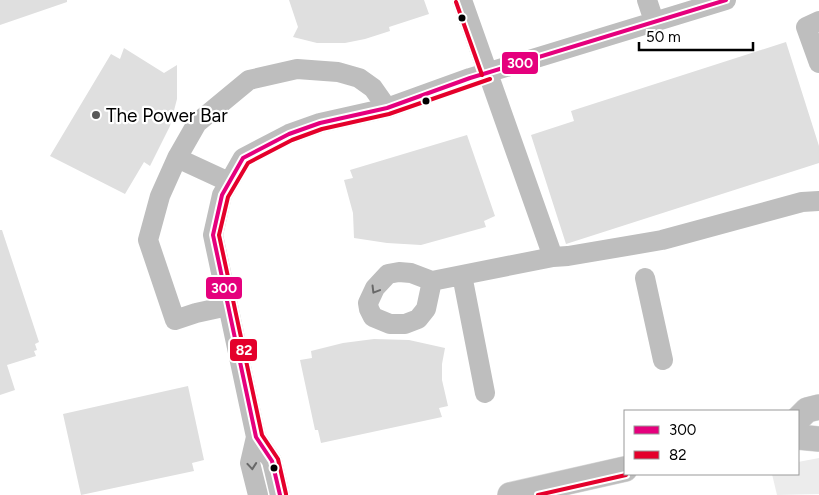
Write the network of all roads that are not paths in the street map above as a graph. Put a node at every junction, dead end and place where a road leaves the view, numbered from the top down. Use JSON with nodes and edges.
{"nodes":[{"id":1,"x":462,"y":0,"type":"edge"},
{"id":2,"x":647,"y":0,"type":"edge"},
{"id":3,"x":726,"y":0,"type":"edge"},
{"id":4,"x":654,"y":21,"type":"junction"},
{"id":5,"x":819,"y":21,"type":"edge"},
{"id":6,"x":819,"y":63,"type":"edge"},
{"id":7,"x":488,"y":73,"type":"junction"},
{"id":8,"x":387,"y":108,"type":"junction"},
{"id":9,"x":177,"y":158,"type":"junction"},
{"id":10,"x":229,"y":182,"type":"junction"},
{"id":11,"x":819,"y":201,"type":"edge"},
{"id":12,"x":553,"y":257,"type":"junction"},
{"id":13,"x":462,"y":275,"type":"junction"},
{"id":14,"x":645,"y":278,"type":"dead end"},
{"id":15,"x":432,"y":280,"type":"dead end"},
{"id":16,"x":228,"y":306,"type":"junction"},
{"id":17,"x":663,"y":360,"type":"dead end"},
{"id":18,"x":485,"y":393,"type":"dead end"},
{"id":19,"x":819,"y":407,"type":"edge"},
{"id":20,"x":799,"y":418,"type":"edge"},
{"id":21,"x":799,"y":436,"type":"edge"},
{"id":22,"x":256,"y":437,"type":"junction"},
{"id":23,"x":819,"y":439,"type":"edge"},
{"id":24,"x":624,"y":469,"type":"edge"},
{"id":25,"x":258,"y":495,"type":"edge"},
{"id":26,"x":280,"y":495,"type":"edge"},
{"id":27,"x":510,"y":495,"type":"edge"}],
"edges":[{"from":1,"to":7,"type":"street"},
{"from":2,"to":4,"type":"street"},
{"from":3,"to":4,"type":"street"},
{"from":4,"to":7,"type":"street"},
{"from":5,"to":6,"type":"street"},
{"from":7,"to":8,"type":"street"},
{"from":7,"to":12,"type":"street"},
{"from":8,"to":9,"type":"street"},
{"from":8,"to":10,"type":"street"},
{"from":9,"to":10,"type":"street"},
{"from":9,"to":16,"type":"street"},
{"from":10,"to":16,"type":"street"},
{"from":11,"to":12,"type":"street"},
{"from":12,"to":13,"type":"street"},
{"from":13,"to":15,"type":"street"},
{"from":13,"to":18,"type":"street"},
{"from":14,"to":17,"type":"street"},
{"from":16,"to":22,"type":"street"},
{"from":19,"to":20,"type":"main road"},
{"from":21,"to":23,"type":"main road"},
{"from":22,"to":25,"type":"street","one_way":true},
{"from":22,"to":26,"type":"street"},
{"from":24,"to":27,"type":"main road"}]}
